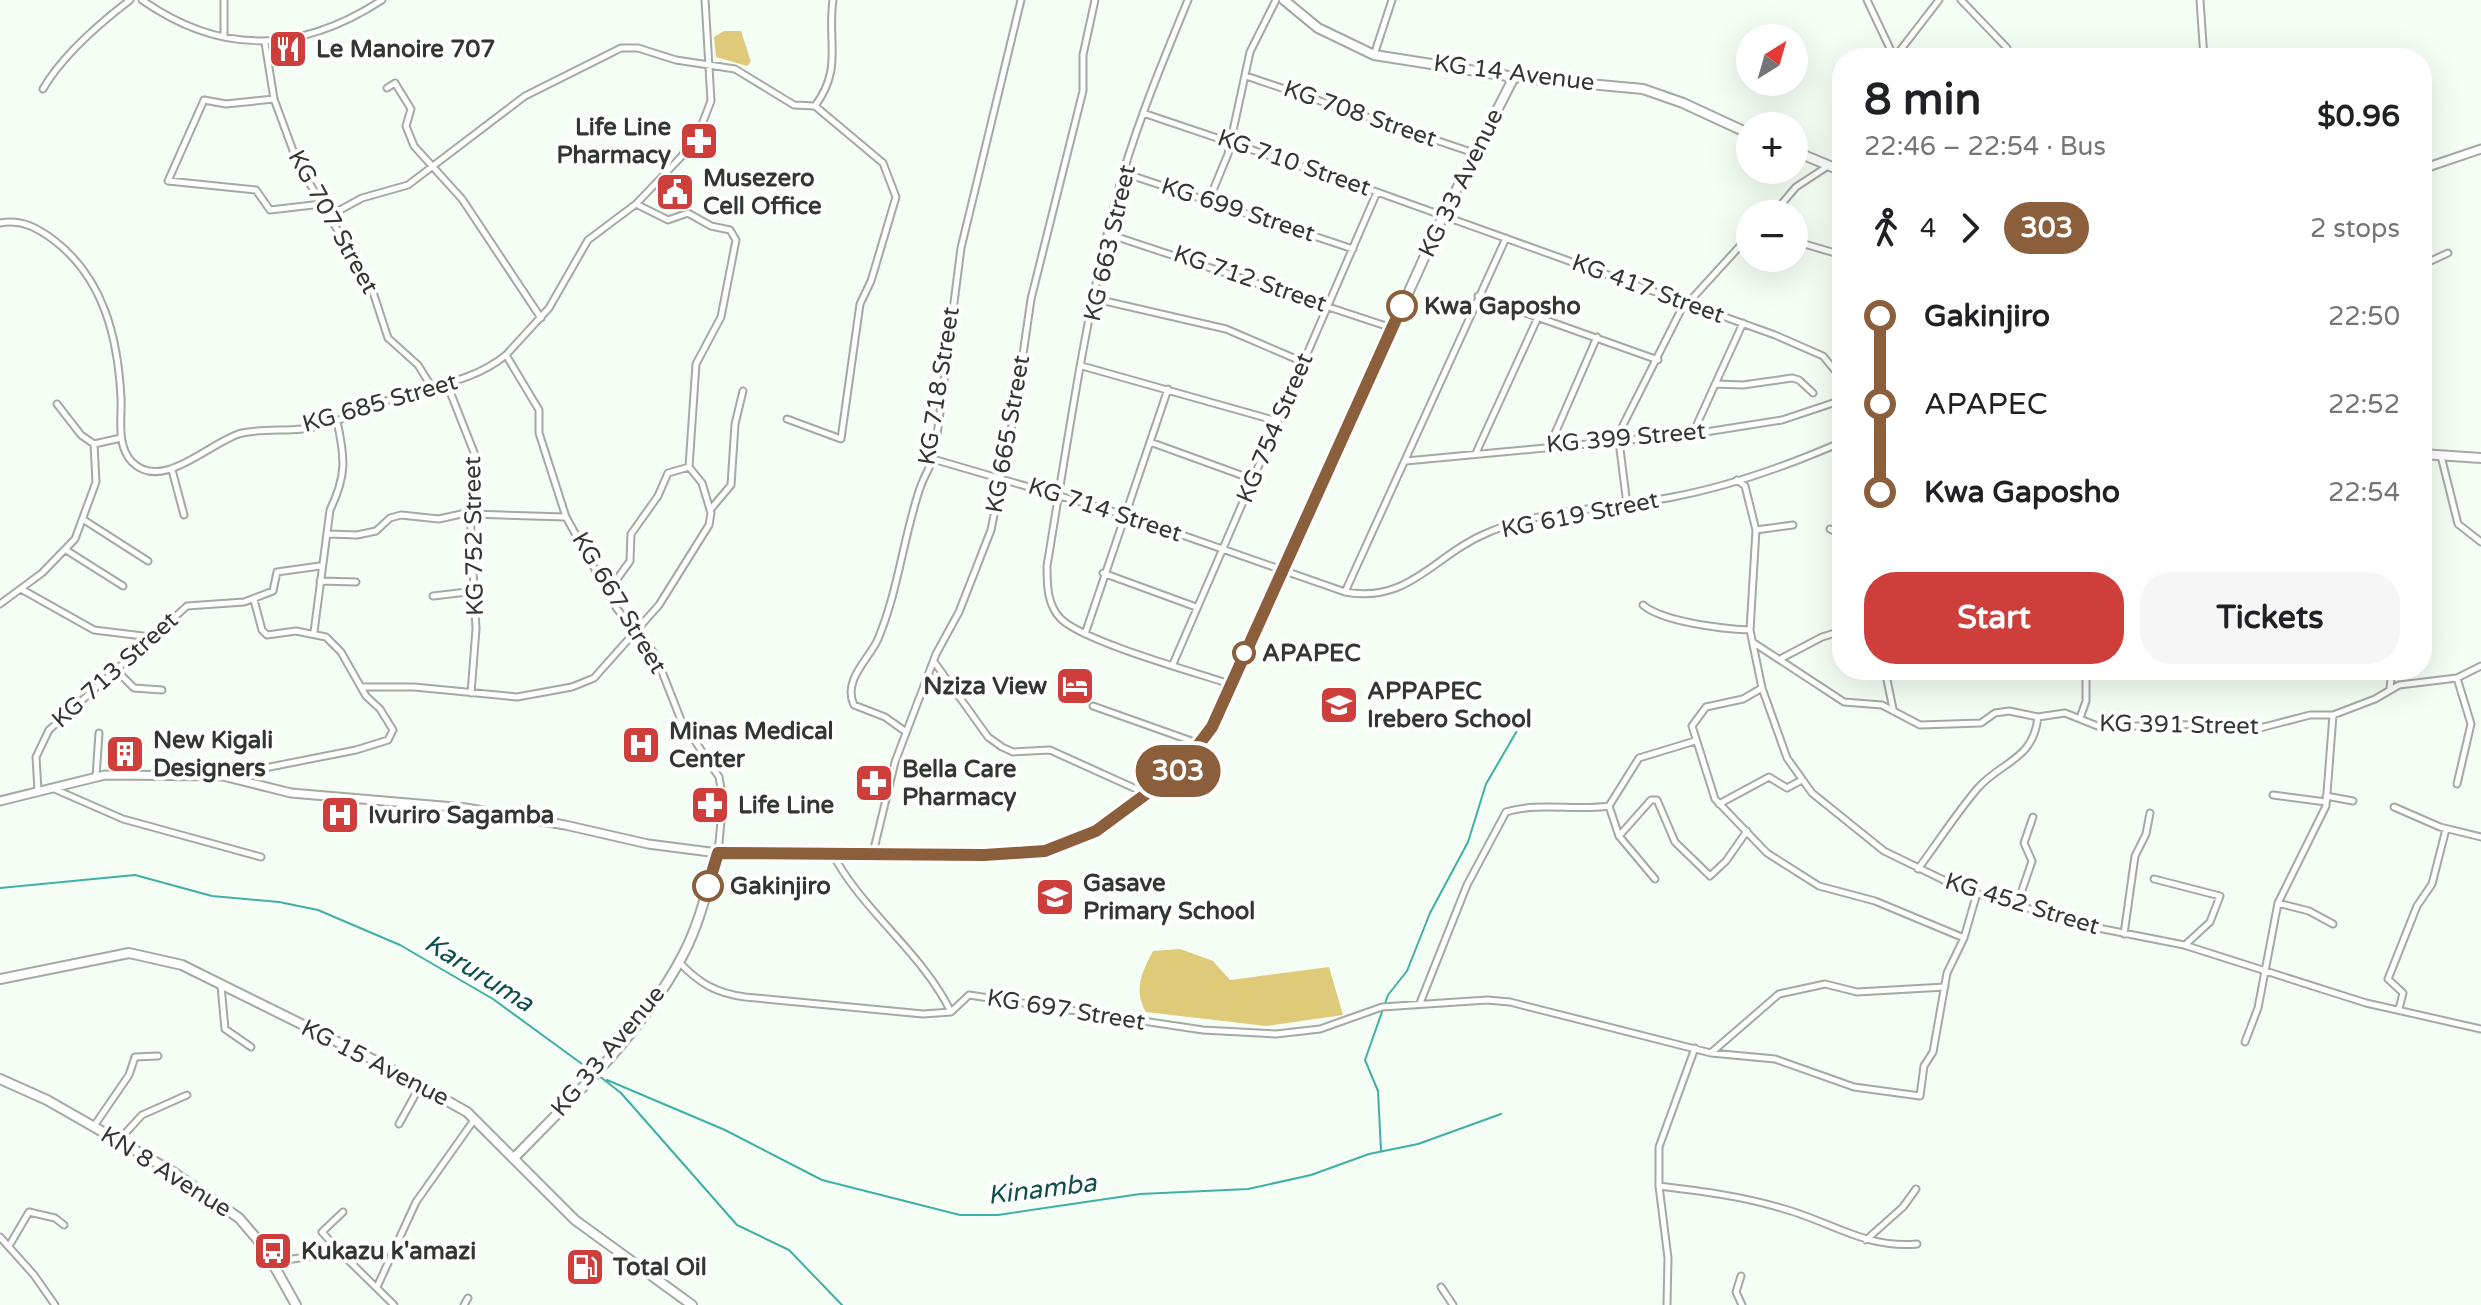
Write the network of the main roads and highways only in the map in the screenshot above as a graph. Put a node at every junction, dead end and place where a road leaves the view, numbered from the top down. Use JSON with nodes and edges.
{"nodes":[{"id":1,"x":1284,"y":0,"type":"edge"},
{"id":2,"x":1514,"y":77,"type":"junction"},
{"id":3,"x":1736,"y":128,"type":"edge"},
{"id":4,"x":1808,"y":157,"type":"edge"},
{"id":5,"x":1832,"y":167,"type":"edge"},
{"id":6,"x":2432,"y":455,"type":"edge"},
{"id":7,"x":2481,"y":458,"type":"edge"},
{"id":8,"x":0,"y":979,"type":"edge"},
{"id":9,"x":0,"y":1079,"type":"edge"},
{"id":10,"x":514,"y":1158,"type":"junction"},
{"id":11,"x":296,"y":1305,"type":"edge"},
{"id":12,"x":692,"y":1305,"type":"edge"}],
"edges":[{"from":1,"to":2,"type":"main road","name":"KG 14 Avenue"},
{"from":2,"to":3,"type":"main road","name":"KG 14 Avenue"},
{"from":2,"to":10,"type":"main road","name":"KG 33 Avenue"},
{"from":4,"to":5,"type":"main road"},
{"from":6,"to":7,"type":"main road"},
{"from":8,"to":10,"type":"main road","name":"KG 15 Avenue"},
{"from":9,"to":11,"type":"main road","name":"KN 8 Avenue"},
{"from":10,"to":12,"type":"main road","name":"KG 15 Avenue"}]}
